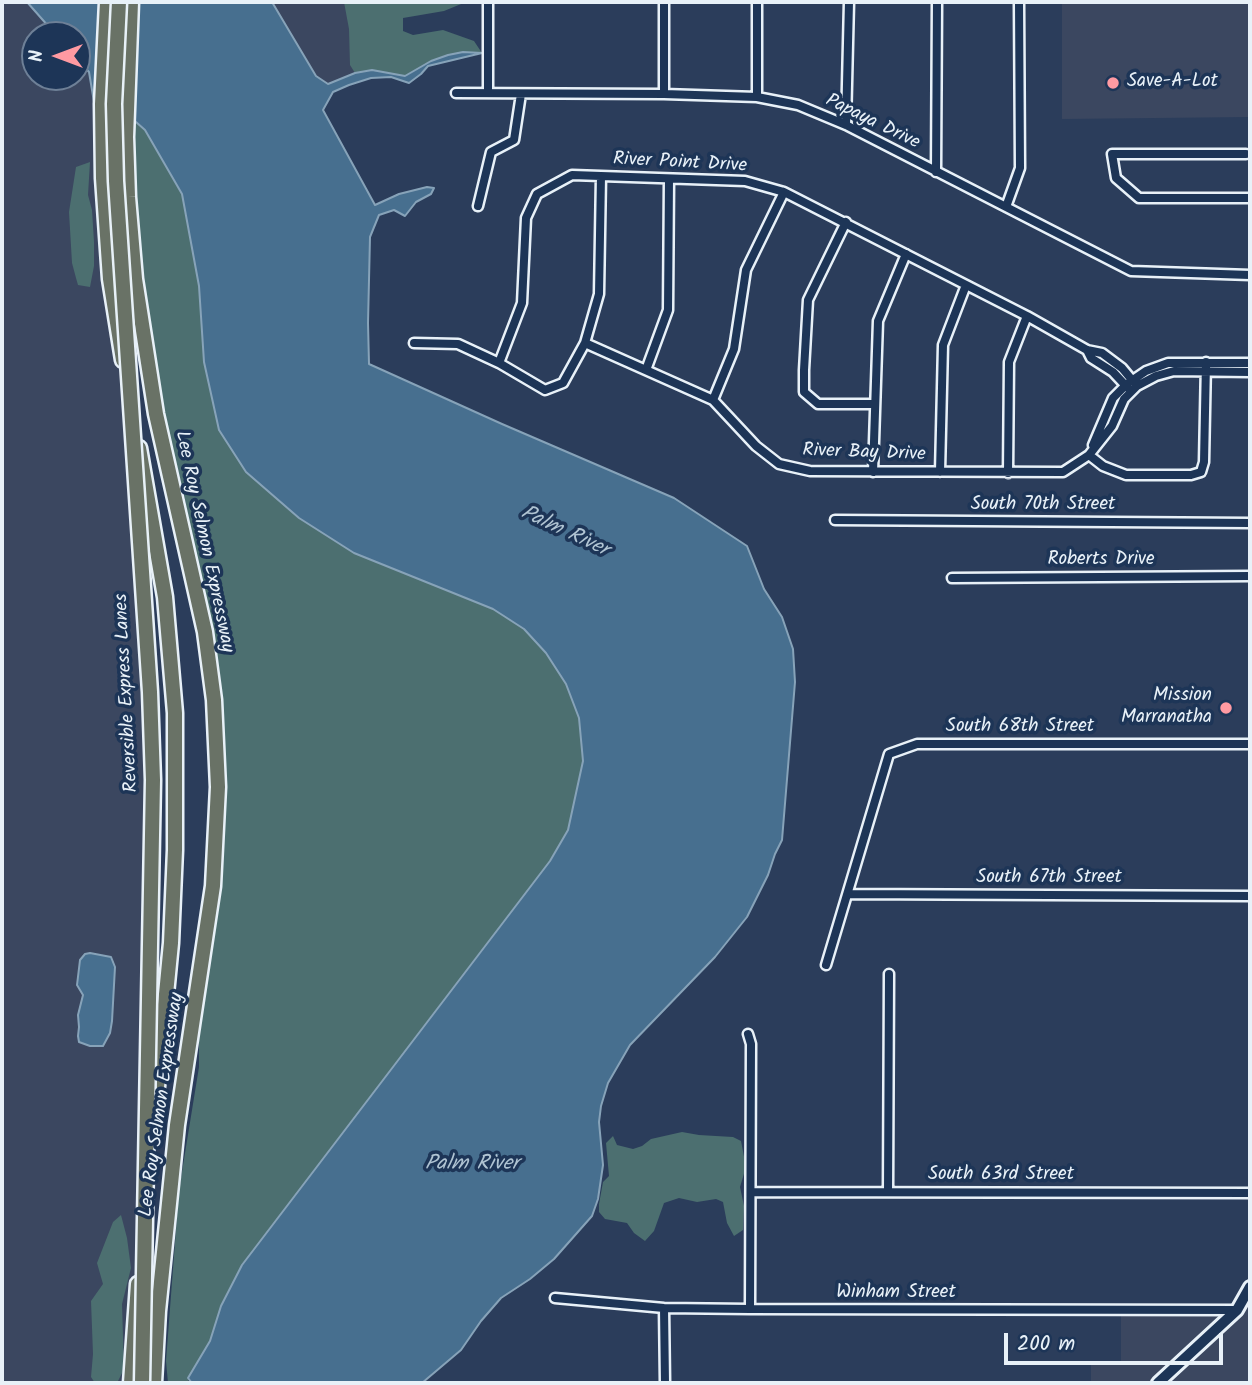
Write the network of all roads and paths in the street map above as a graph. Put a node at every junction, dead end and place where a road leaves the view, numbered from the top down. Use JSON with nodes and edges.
{"nodes":[{"id":1,"x":107,"y":2,"type":"edge"},
{"id":2,"x":119,"y":2,"type":"edge"},
{"id":3,"x":131,"y":2,"type":"edge"},
{"id":4,"x":488,"y":2,"type":"edge"},
{"id":5,"x":664,"y":2,"type":"edge"},
{"id":6,"x":757,"y":2,"type":"edge"},
{"id":7,"x":849,"y":2,"type":"edge"},
{"id":8,"x":937,"y":2,"type":"edge"},
{"id":9,"x":1020,"y":2,"type":"edge"},
{"id":10,"x":456,"y":93,"type":"dead end"},
{"id":11,"x":488,"y":93,"type":"junction"},
{"id":12,"x":521,"y":94,"type":"junction"},
{"id":13,"x":664,"y":94,"type":"junction"},
{"id":14,"x":757,"y":97,"type":"junction"},
{"id":15,"x":846,"y":125,"type":"junction"},
{"id":16,"x":1246,"y":154,"type":"dead end"},
{"id":17,"x":936,"y":172,"type":"junction"},
{"id":18,"x":601,"y":176,"type":"junction"},
{"id":19,"x":669,"y":179,"type":"junction"},
{"id":20,"x":784,"y":191,"type":"junction"},
{"id":21,"x":1250,"y":198,"type":"edge"},
{"id":22,"x":478,"y":205,"type":"dead end"},
{"id":23,"x":1006,"y":207,"type":"junction"},
{"id":24,"x":846,"y":222,"type":"junction"},
{"id":25,"x":906,"y":254,"type":"junction"},
{"id":26,"x":1250,"y":275,"type":"edge"},
{"id":27,"x":966,"y":285,"type":"junction"},
{"id":28,"x":1027,"y":316,"type":"junction"},
{"id":29,"x":414,"y":343,"type":"dead end"},
{"id":30,"x":585,"y":343,"type":"junction"},
{"id":31,"x":499,"y":363,"type":"junction"},
{"id":32,"x":1250,"y":363,"type":"edge"},
{"id":33,"x":1206,"y":367,"type":"junction"},
{"id":34,"x":646,"y":370,"type":"junction"},
{"id":35,"x":1250,"y":372,"type":"edge"},
{"id":36,"x":1132,"y":386,"type":"junction"},
{"id":37,"x":713,"y":400,"type":"junction"},
{"id":38,"x":874,"y":404,"type":"junction"},
{"id":39,"x":1089,"y":455,"type":"junction"},
{"id":40,"x":873,"y":472,"type":"junction"},
{"id":41,"x":940,"y":472,"type":"junction"},
{"id":42,"x":1008,"y":472,"type":"junction"},
{"id":43,"x":835,"y":520,"type":"dead end"},
{"id":44,"x":1250,"y":523,"type":"edge"},
{"id":45,"x":1250,"y":576,"type":"edge"},
{"id":46,"x":952,"y":578,"type":"dead end"},
{"id":47,"x":1250,"y":744,"type":"edge"},
{"id":48,"x":849,"y":894,"type":"junction"},
{"id":49,"x":1250,"y":895,"type":"edge"},
{"id":50,"x":826,"y":965,"type":"dead end"},
{"id":51,"x":889,"y":974,"type":"dead end"},
{"id":52,"x":748,"y":1034,"type":"dead end"},
{"id":53,"x":752,"y":1192,"type":"junction"},
{"id":54,"x":888,"y":1192,"type":"junction"},
{"id":55,"x":1250,"y":1193,"type":"edge"},
{"id":56,"x":1250,"y":1287,"type":"edge"},
{"id":57,"x":555,"y":1298,"type":"dead end"},
{"id":58,"x":664,"y":1308,"type":"junction"},
{"id":59,"x":750,"y":1309,"type":"junction"},
{"id":60,"x":1237,"y":1310,"type":"junction"},
{"id":61,"x":143,"y":1381,"type":"edge"},
{"id":62,"x":665,"y":1383,"type":"edge"},
{"id":63,"x":1158,"y":1383,"type":"edge"}],
"edges":[{"from":1,"to":61,"type":"highway","name":"Lee Roy Selmon Expressway"},
{"from":2,"to":61,"type":"highway","name":"Reversible Express Lanes","bridge":true},
{"from":3,"to":61,"type":"highway","name":"Lee Roy Selmon Expressway"},
{"from":4,"to":11,"type":"street"},
{"from":5,"to":13,"type":"street"},
{"from":6,"to":14,"type":"street"},
{"from":7,"to":15,"type":"street"},
{"from":8,"to":17,"type":"street"},
{"from":9,"to":23,"type":"street"},
{"from":10,"to":11,"type":"street","name":"Papaya Drive"},
{"from":11,"to":12,"type":"street","name":"Papaya Drive"},
{"from":12,"to":13,"type":"street","name":"Papaya Drive"},
{"from":12,"to":22,"type":"street"},
{"from":13,"to":14,"type":"street","name":"Papaya Drive"},
{"from":14,"to":15,"type":"street","name":"Papaya Drive"},
{"from":15,"to":17,"type":"street","name":"Papaya Drive"},
{"from":16,"to":21,"type":"street"},
{"from":17,"to":23,"type":"street","name":"Papaya Drive"},
{"from":18,"to":19,"type":"street","name":"River Point Drive"},
{"from":18,"to":30,"type":"street"},
{"from":18,"to":31,"type":"street","name":"River Point Drive"},
{"from":19,"to":20,"type":"street","name":"River Point Drive"},
{"from":19,"to":34,"type":"street"},
{"from":20,"to":24,"type":"street","name":"River Point Drive"},
{"from":20,"to":37,"type":"street"},
{"from":23,"to":26,"type":"street","name":"Papaya Drive"},
{"from":24,"to":25,"type":"street","name":"River Point Drive"},
{"from":24,"to":38,"type":"street"},
{"from":25,"to":27,"type":"street","name":"River Point Drive"},
{"from":25,"to":38,"type":"street"},
{"from":27,"to":28,"type":"street","name":"River Point Drive"},
{"from":27,"to":41,"type":"street"},
{"from":28,"to":36,"type":"street","name":"River Point Drive"},
{"from":28,"to":42,"type":"street"},
{"from":29,"to":31,"type":"street"},
{"from":30,"to":31,"type":"street"},
{"from":30,"to":34,"type":"street","name":"River Bay Drive"},
{"from":32,"to":33,"type":"street"},
{"from":33,"to":35,"type":"street"},
{"from":33,"to":36,"type":"street"},
{"from":33,"to":39,"type":"street"},
{"from":34,"to":37,"type":"street","name":"River Bay Drive"},
{"from":36,"to":39,"type":"street","name":"River Bay Drive"},
{"from":37,"to":40,"type":"street","name":"River Bay Drive"},
{"from":38,"to":40,"type":"street"},
{"from":39,"to":42,"type":"street","name":"River Bay Drive"},
{"from":40,"to":41,"type":"street","name":"River Bay Drive"},
{"from":41,"to":42,"type":"street","name":"River Bay Drive"},
{"from":43,"to":44,"type":"street","name":"South 70th Street"},
{"from":45,"to":46,"type":"street","name":"Roberts Drive"},
{"from":47,"to":48,"type":"street","name":"South 68th Street"},
{"from":48,"to":49,"type":"street","name":"South 67th Street"},
{"from":48,"to":50,"type":"street"},
{"from":51,"to":54,"type":"street"},
{"from":52,"to":53,"type":"street"},
{"from":53,"to":54,"type":"street","name":"South 63rd Street"},
{"from":53,"to":59,"type":"street"},
{"from":54,"to":55,"type":"street","name":"South 63rd Street"},
{"from":56,"to":60,"type":"street"},
{"from":57,"to":58,"type":"street","name":"Winham Street"},
{"from":58,"to":59,"type":"street","name":"Winham Street"},
{"from":58,"to":62,"type":"street"},
{"from":59,"to":60,"type":"street","name":"Winham Street"},
{"from":60,"to":63,"type":"street"}]}
